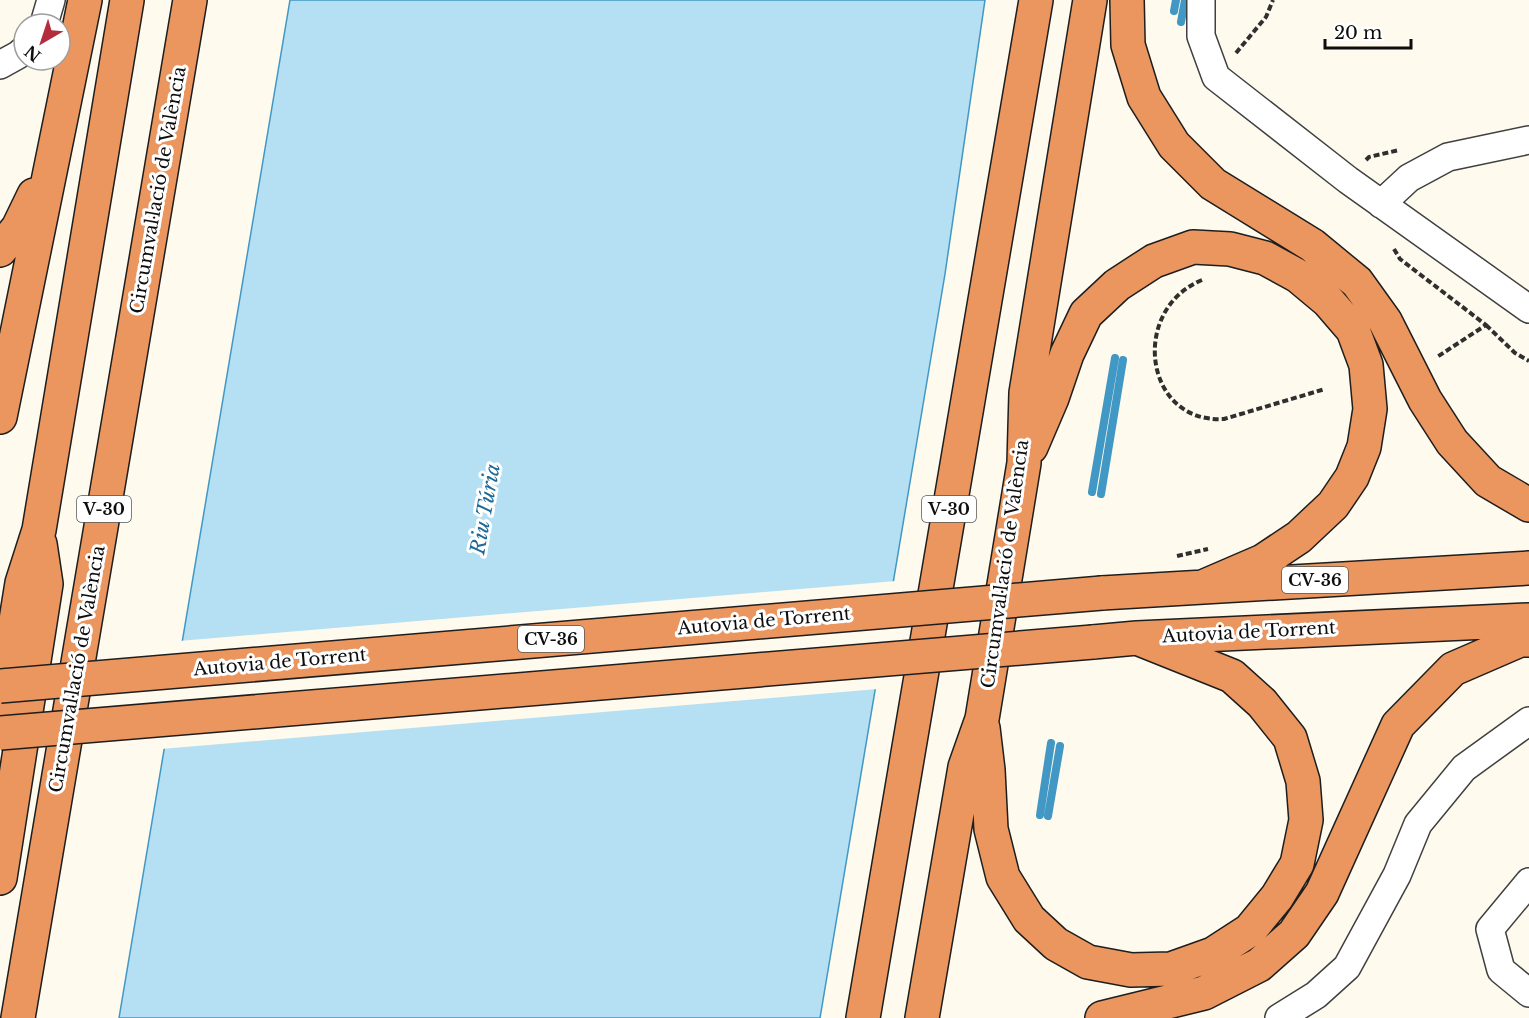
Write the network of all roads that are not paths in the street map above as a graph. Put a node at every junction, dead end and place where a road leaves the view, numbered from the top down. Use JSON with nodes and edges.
{"nodes":[{"id":1,"x":85,"y":0,"type":"edge"},
{"id":2,"x":127,"y":0,"type":"edge"},
{"id":3,"x":190,"y":0,"type":"edge"},
{"id":4,"x":1036,"y":0,"type":"edge"},
{"id":5,"x":1090,"y":0,"type":"edge"},
{"id":6,"x":1127,"y":0,"type":"edge"},
{"id":7,"x":1201,"y":0,"type":"edge"},
{"id":8,"x":1529,"y":140,"type":"edge"},
{"id":9,"x":52,"y":159,"type":"junction"},
{"id":10,"x":1382,"y":204,"type":"junction"},
{"id":11,"x":0,"y":250,"type":"edge"},
{"id":12,"x":1529,"y":309,"type":"edge"},
{"id":13,"x":0,"y":417,"type":"edge"},
{"id":14,"x":1024,"y":463,"type":"junction"},
{"id":15,"x":1529,"y":505,"type":"edge"},
{"id":16,"x":39,"y":530,"type":"junction"},
{"id":17,"x":1529,"y":567,"type":"edge"},
{"id":18,"x":1205,"y":586,"type":"junction"},
{"id":19,"x":1529,"y":620,"type":"edge"},
{"id":20,"x":1137,"y":638,"type":"junction"},
{"id":21,"x":1529,"y":640,"type":"edge"},
{"id":22,"x":0,"y":686,"type":"edge"},
{"id":23,"x":982,"y":719,"type":"junction"},
{"id":24,"x":0,"y":720,"type":"edge"},
{"id":25,"x":1529,"y":721,"type":"edge"},
{"id":26,"x":0,"y":733,"type":"edge"},
{"id":27,"x":0,"y":878,"type":"edge"},
{"id":28,"x":1529,"y":882,"type":"edge"},
{"id":29,"x":1529,"y":993,"type":"edge"},
{"id":30,"x":18,"y":1018,"type":"edge"},
{"id":31,"x":863,"y":1018,"type":"edge"},
{"id":32,"x":922,"y":1018,"type":"edge"},
{"id":33,"x":1102,"y":1018,"type":"edge"},
{"id":34,"x":1279,"y":1018,"type":"edge"}],
"edges":[{"from":1,"to":9,"type":"highway"},
{"from":2,"to":16,"type":"highway"},
{"from":3,"to":30,"type":"highway","name":"Circumval·lació de València","number":"V-30"},
{"from":4,"to":31,"type":"highway","number":"V-30"},
{"from":5,"to":14,"type":"highway","name":"Circumval·lació de València"},
{"from":6,"to":15,"type":"highway"},
{"from":7,"to":10,"type":"street"},
{"from":8,"to":10,"type":"street"},
{"from":9,"to":11,"type":"highway"},
{"from":9,"to":13,"type":"highway"},
{"from":10,"to":12,"type":"street"},
{"from":14,"to":18,"type":"highway"},
{"from":14,"to":23,"type":"highway","name":"Circumval·lació de València"},
{"from":16,"to":24,"type":"highway"},
{"from":16,"to":27,"type":"highway"},
{"from":17,"to":18,"type":"highway","name":"Autovia de Torrent","number":"CV-36"},
{"from":18,"to":22,"type":"highway","name":"Autovia de Torrent","number":"CV-36","bridge":true},
{"from":19,"to":20,"type":"highway","name":"Autovia de Torrent"},
{"from":20,"to":23,"type":"highway"},
{"from":20,"to":26,"type":"highway","name":"Autovia de Torrent","bridge":true},
{"from":21,"to":33,"type":"highway"},
{"from":23,"to":32,"type":"highway","name":"Circumval·lació de València"},
{"from":25,"to":34,"type":"street"},
{"from":28,"to":29,"type":"street"}]}
